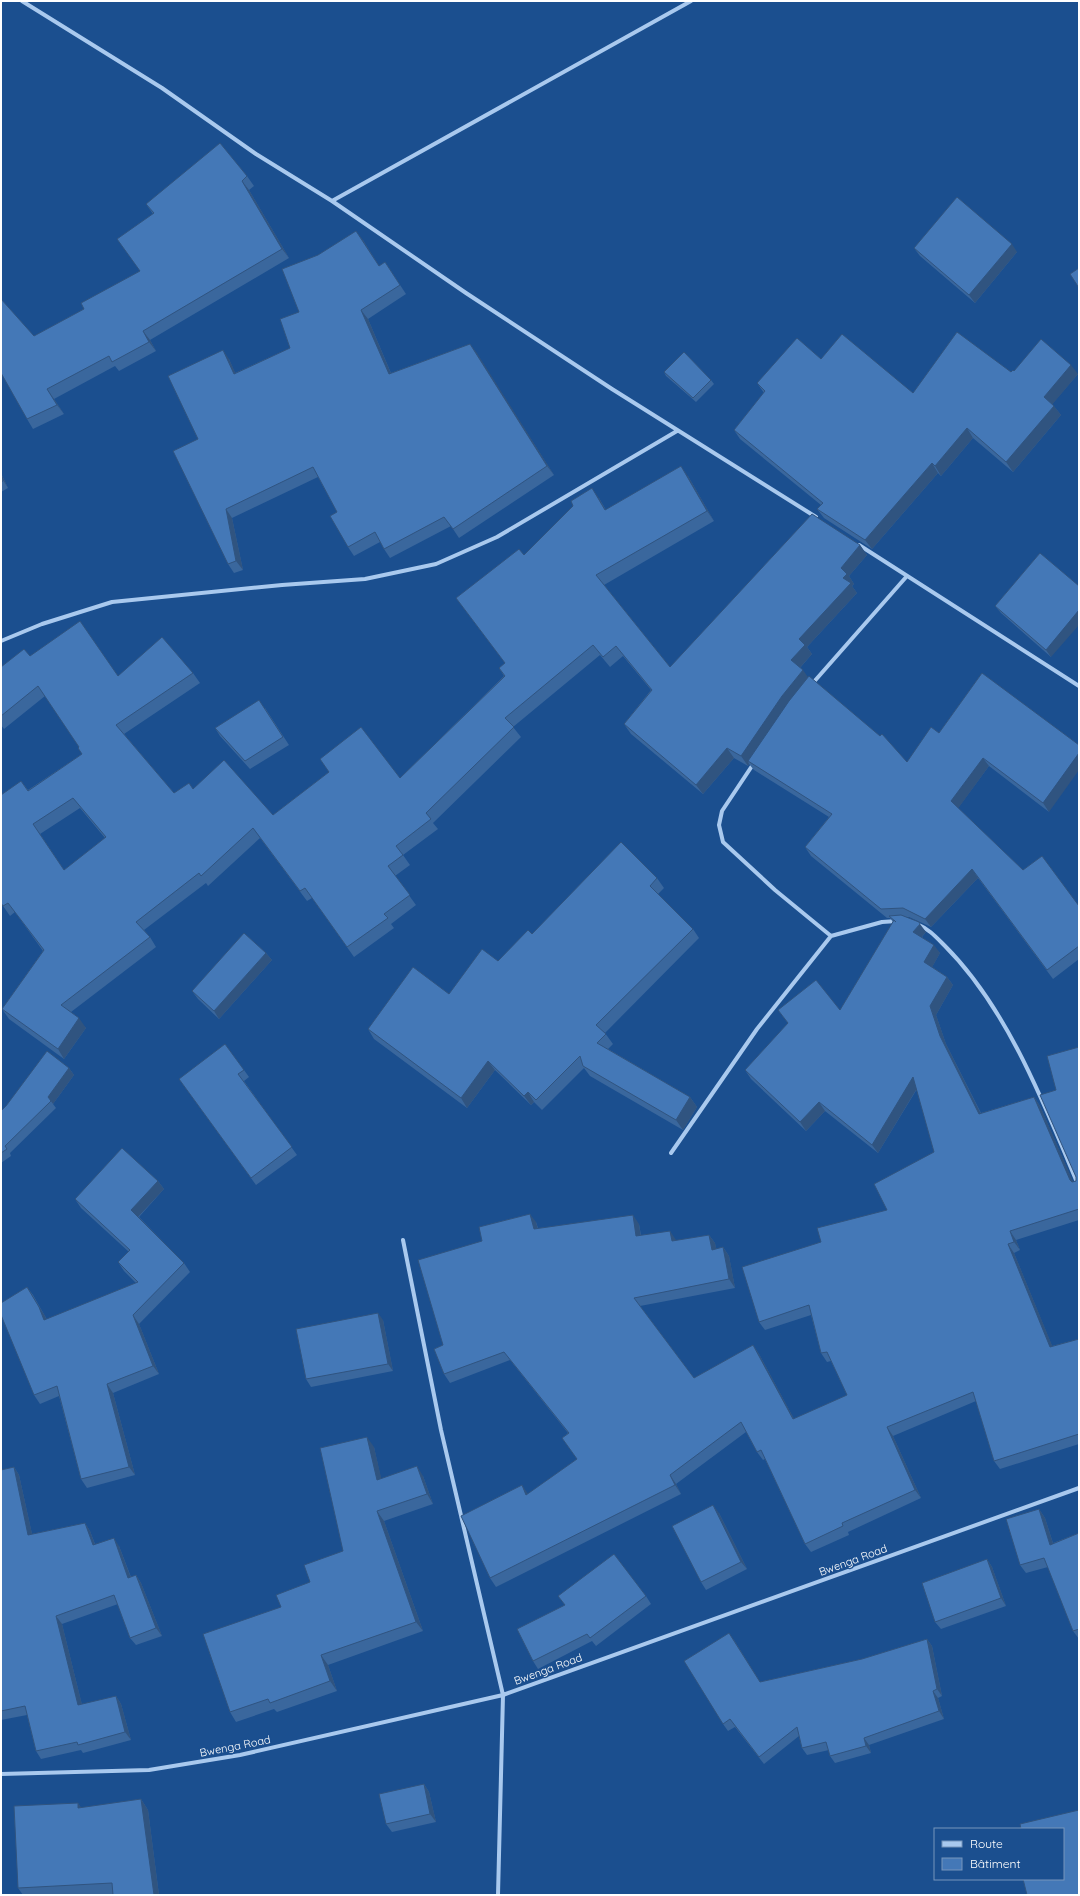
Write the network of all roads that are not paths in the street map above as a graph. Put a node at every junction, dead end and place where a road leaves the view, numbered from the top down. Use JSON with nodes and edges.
{"nodes":[{"id":1,"x":22,"y":1,"type":"edge"},
{"id":2,"x":691,"y":1,"type":"edge"},
{"id":3,"x":332,"y":201,"type":"junction"},
{"id":4,"x":677,"y":431,"type":"junction"},
{"id":5,"x":822,"y":521,"type":"edge"},
{"id":6,"x":855,"y":542,"type":"edge"},
{"id":7,"x":907,"y":576,"type":"junction"},
{"id":8,"x":1,"y":641,"type":"edge"},
{"id":9,"x":1079,"y":686,"type":"edge"},
{"id":10,"x":807,"y":690,"type":"edge"},
{"id":11,"x":756,"y":760,"type":"edge"},
{"id":12,"x":902,"y":920,"type":"edge"},
{"id":13,"x":914,"y":922,"type":"edge"},
{"id":14,"x":831,"y":936,"type":"junction"},
{"id":15,"x":671,"y":1152,"type":"dead end"},
{"id":16,"x":1079,"y":1187,"type":"edge"},
{"id":17,"x":403,"y":1240,"type":"dead end"},
{"id":18,"x":1079,"y":1488,"type":"edge"},
{"id":19,"x":503,"y":1695,"type":"junction"},
{"id":20,"x":1,"y":1774,"type":"edge"},
{"id":21,"x":498,"y":1895,"type":"edge"}],
"edges":[{"from":1,"to":3,"type":"street"},
{"from":2,"to":3,"type":"street"},
{"from":3,"to":4,"type":"street"},
{"from":4,"to":5,"type":"street"},
{"from":4,"to":8,"type":"street"},
{"from":6,"to":7,"type":"street"},
{"from":7,"to":9,"type":"street"},
{"from":7,"to":10,"type":"street"},
{"from":11,"to":14,"type":"street"},
{"from":12,"to":14,"type":"street"},
{"from":13,"to":16,"type":"street"},
{"from":14,"to":15,"type":"street"},
{"from":17,"to":19,"type":"street"},
{"from":18,"to":19,"type":"street","name":"Bwenga Road"},
{"from":19,"to":20,"type":"street","name":"Bwenga Road"},
{"from":19,"to":21,"type":"street"}]}
